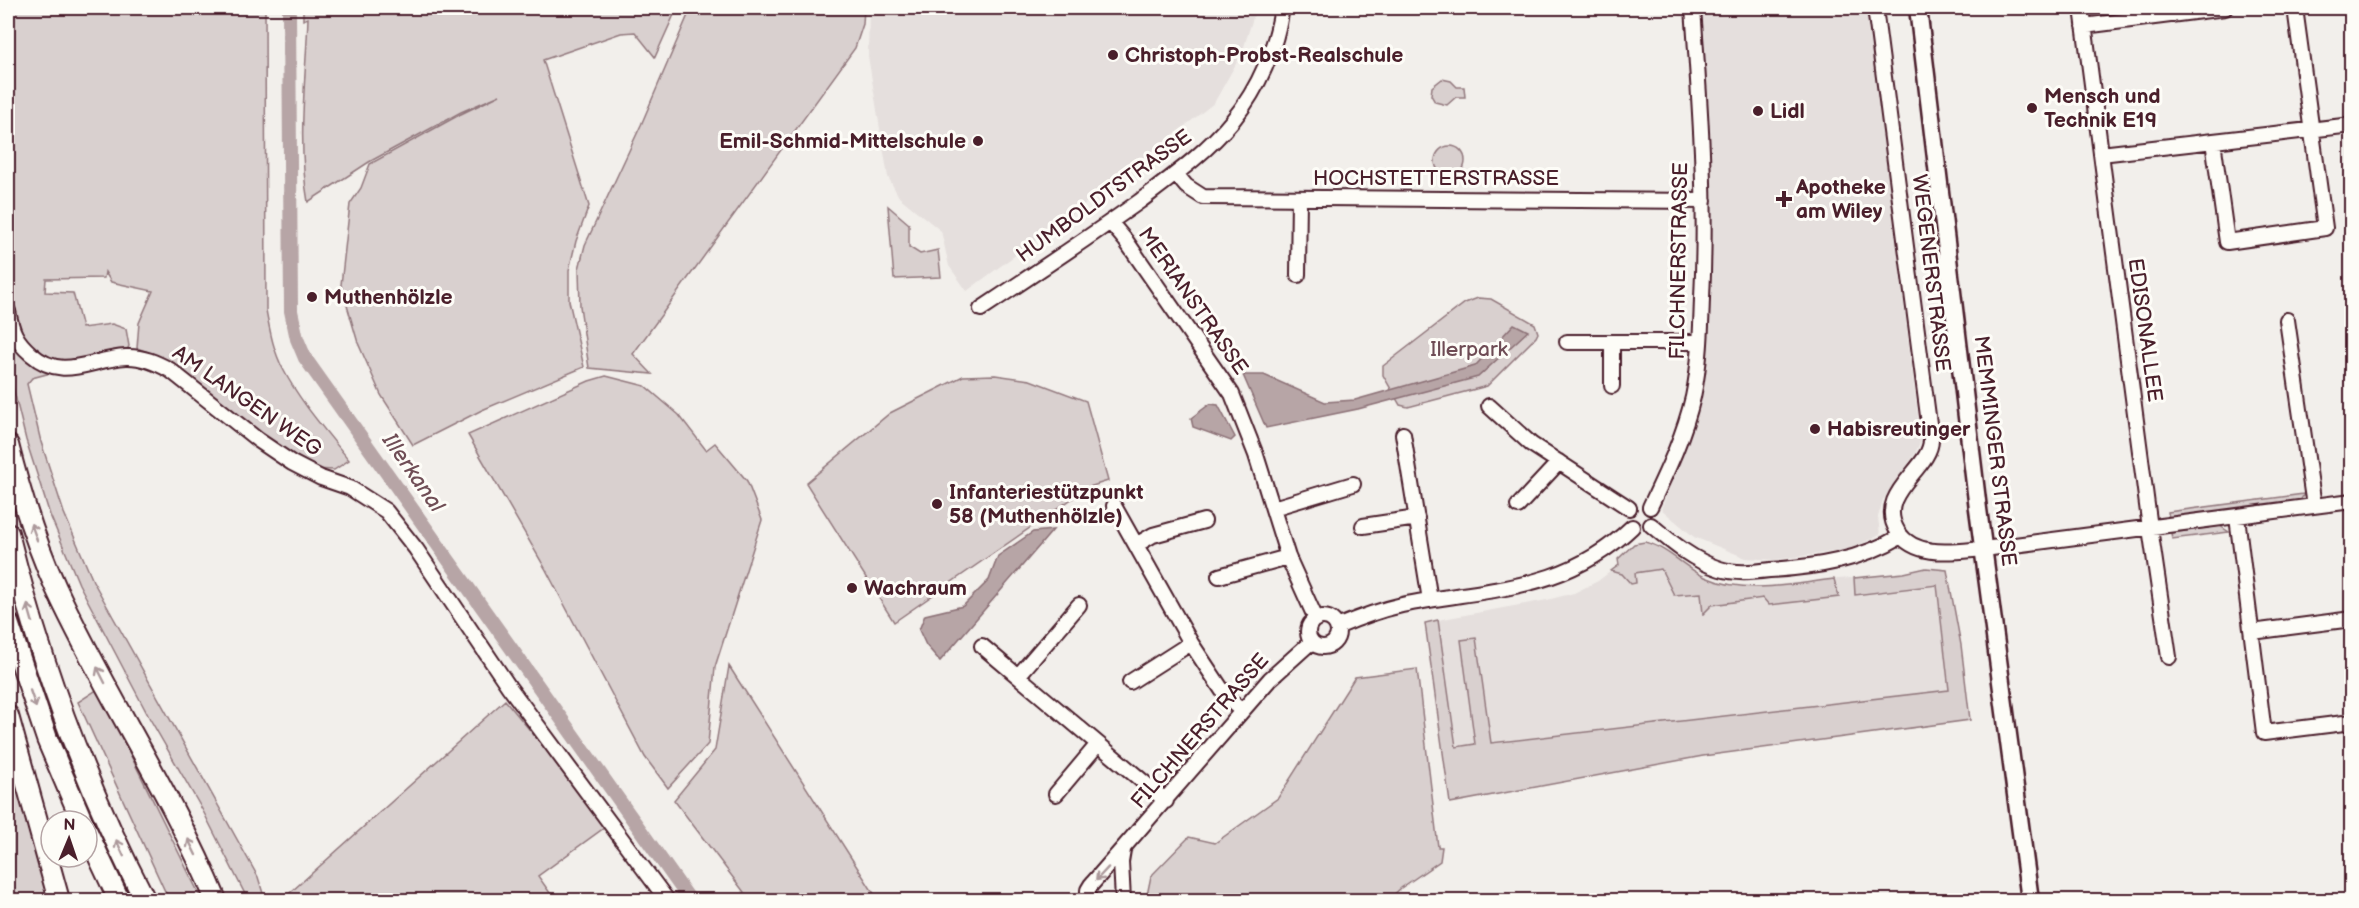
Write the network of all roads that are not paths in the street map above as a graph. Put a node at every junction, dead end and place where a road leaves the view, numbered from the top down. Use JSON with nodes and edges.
{"nodes":[{"id":1,"x":1282,"y":8,"type":"edge"},
{"id":2,"x":1693,"y":8,"type":"edge"},
{"id":3,"x":1875,"y":8,"type":"edge"},
{"id":4,"x":1917,"y":8,"type":"edge"},
{"id":5,"x":2082,"y":8,"type":"edge"},
{"id":6,"x":2225,"y":8,"type":"edge"},
{"id":7,"x":2295,"y":8,"type":"edge"},
{"id":8,"x":2199,"y":9,"type":"edge"},
{"id":9,"x":2084,"y":26,"type":"junction"},
{"id":10,"x":2352,"y":125,"type":"edge"},
{"id":11,"x":2312,"y":130,"type":"junction"},
{"id":12,"x":2213,"y":141,"type":"junction"},
{"id":13,"x":2101,"y":154,"type":"junction"},
{"id":14,"x":1176,"y":174,"type":"junction"},
{"id":15,"x":1299,"y":198,"type":"junction"},
{"id":16,"x":1704,"y":201,"type":"junction"},
{"id":17,"x":1110,"y":222,"type":"junction"},
{"id":18,"x":1299,"y":275,"type":"dead end"},
{"id":19,"x":981,"y":309,"type":"dead end"},
{"id":20,"x":8,"y":311,"type":"edge"},
{"id":21,"x":2288,"y":320,"type":"dead end"},
{"id":22,"x":1567,"y":342,"type":"dead end"},
{"id":23,"x":1612,"y":342,"type":"junction"},
{"id":24,"x":1701,"y":342,"type":"junction"},
{"id":25,"x":1612,"y":386,"type":"dead end"},
{"id":26,"x":1489,"y":406,"type":"dead end"},
{"id":27,"x":1403,"y":434,"type":"dead end"},
{"id":28,"x":8,"y":445,"type":"edge"},
{"id":29,"x":1559,"y":462,"type":"junction"},
{"id":30,"x":1353,"y":484,"type":"dead end"},
{"id":31,"x":2352,"y":501,"type":"edge"},
{"id":32,"x":1114,"y":506,"type":"dead end"},
{"id":33,"x":1518,"y":506,"type":"dead end"},
{"id":34,"x":2314,"y":506,"type":"junction"},
{"id":35,"x":1650,"y":507,"type":"junction"},
{"id":36,"x":1273,"y":508,"type":"junction"},
{"id":37,"x":1629,"y":508,"type":"junction"},
{"id":38,"x":2237,"y":516,"type":"junction"},
{"id":39,"x":1417,"y":518,"type":"junction"},
{"id":40,"x":1204,"y":522,"type":"dead end"},
{"id":41,"x":1651,"y":525,"type":"junction"},
{"id":42,"x":1363,"y":526,"type":"dead end"},
{"id":43,"x":1632,"y":527,"type":"junction"},
{"id":44,"x":2150,"y":528,"type":"junction"},
{"id":45,"x":8,"y":533,"type":"edge"},
{"id":46,"x":1899,"y":533,"type":"junction"},
{"id":47,"x":1136,"y":545,"type":"junction"},
{"id":48,"x":1984,"y":549,"type":"junction"},
{"id":49,"x":1288,"y":557,"type":"junction"},
{"id":50,"x":1219,"y":576,"type":"dead end"},
{"id":51,"x":1430,"y":600,"type":"junction"},
{"id":52,"x":1079,"y":605,"type":"dead end"},
{"id":53,"x":1316,"y":619,"type":"junction"},
{"id":54,"x":2352,"y":619,"type":"edge"},
{"id":55,"x":8,"y":623,"type":"edge"},
{"id":56,"x":1337,"y":627,"type":"junction"},
{"id":57,"x":2252,"y":632,"type":"junction"},
{"id":58,"x":1311,"y":642,"type":"junction"},
{"id":59,"x":1191,"y":643,"type":"junction"},
{"id":60,"x":982,"y":646,"type":"dead end"},
{"id":61,"x":2169,"y":657,"type":"dead end"},
{"id":62,"x":1018,"y":676,"type":"junction"},
{"id":63,"x":1130,"y":682,"type":"dead end"},
{"id":64,"x":1242,"y":711,"type":"junction"},
{"id":65,"x":8,"y":716,"type":"edge"},
{"id":66,"x":2352,"y":722,"type":"edge"},
{"id":67,"x":1098,"y":744,"type":"junction"},
{"id":68,"x":1056,"y":794,"type":"dead end"},
{"id":69,"x":1166,"y":801,"type":"junction"},
{"id":70,"x":77,"y":809,"type":"edge"},
{"id":71,"x":1123,"y":850,"type":"junction"},
{"id":72,"x":99,"y":858,"type":"edge"},
{"id":73,"x":59,"y":900,"type":"edge"},
{"id":74,"x":119,"y":900,"type":"edge"},
{"id":75,"x":145,"y":900,"type":"edge"},
{"id":76,"x":216,"y":900,"type":"edge"},
{"id":77,"x":667,"y":900,"type":"edge"},
{"id":78,"x":1088,"y":900,"type":"edge"},
{"id":79,"x":1123,"y":900,"type":"edge"},
{"id":80,"x":2030,"y":900,"type":"edge"}],
"edges":[{"from":1,"to":14,"type":"street","name":"HUMBOLDTSTRASSE"},
{"from":2,"to":16,"type":"street","name":"FILCHNERSTRASSE"},
{"from":3,"to":46,"type":"street","name":"WEGENERSTRASSE"},
{"from":4,"to":48,"type":"main road","name":"MEMMINGER STRASSE"},
{"from":5,"to":9,"type":"street","name":"EDISONALLEE"},
{"from":6,"to":8,"type":"street"},
{"from":7,"to":11,"type":"street"},
{"from":8,"to":9,"type":"street"},
{"from":9,"to":13,"type":"street","name":"EDISONALLEE"},
{"from":10,"to":11,"type":"street"},
{"from":11,"to":12,"type":"street"},
{"from":11,"to":12,"type":"street"},
{"from":12,"to":13,"type":"street"},
{"from":13,"to":44,"type":"street","name":"EDISONALLEE"},
{"from":14,"to":15,"type":"street","name":"HOCHSTETTERSTRASSE"},
{"from":14,"to":17,"type":"street","name":"HUMBOLDTSTRASSE"},
{"from":15,"to":16,"type":"street","name":"HOCHSTETTERSTRASSE"},
{"from":15,"to":18,"type":"street"},
{"from":16,"to":24,"type":"street","name":"FILCHNERSTRASSE"},
{"from":17,"to":19,"type":"street","name":"HUMBOLDTSTRASSE"},
{"from":17,"to":36,"type":"street","name":"MERIANSTRASSE"},
{"from":20,"to":77,"type":"street","name":"AM LANGEN WEG"},
{"from":21,"to":34,"type":"street"},
{"from":22,"to":23,"type":"street"},
{"from":23,"to":24,"type":"street"},
{"from":23,"to":25,"type":"street"},
{"from":24,"to":35,"type":"street","name":"FILCHNERSTRASSE"},
{"from":26,"to":29,"type":"street"},
{"from":27,"to":39,"type":"street"},
{"from":76,"to":28,"type":"highway","one_way":true},
{"from":29,"to":33,"type":"street"},
{"from":29,"to":37,"type":"street"},
{"from":30,"to":36,"type":"street"},
{"from":31,"to":34,"type":"street"},
{"from":32,"to":47,"type":"street"},
{"from":34,"to":38,"type":"street"},
{"from":35,"to":37,"type":"street"},
{"from":35,"to":41,"type":"street","name":"FILCHNERSTRASSE"},
{"from":36,"to":49,"type":"street","name":"MERIANSTRASSE"},
{"from":37,"to":43,"type":"street"},
{"from":38,"to":44,"type":"street"},
{"from":38,"to":57,"type":"street"},
{"from":39,"to":42,"type":"street"},
{"from":39,"to":51,"type":"street"},
{"from":40,"to":47,"type":"street"},
{"from":41,"to":43,"type":"street"},
{"from":41,"to":46,"type":"street"},
{"from":43,"to":51,"type":"street"},
{"from":44,"to":48,"type":"street"},
{"from":44,"to":61,"type":"street","name":"EDISONALLEE"},
{"from":75,"to":45,"type":"highway","one_way":true},
{"from":46,"to":48,"type":"street"},
{"from":47,"to":59,"type":"street"},
{"from":48,"to":80,"type":"main road","name":"MEMMINGER STRASSE"},
{"from":49,"to":50,"type":"street"},
{"from":49,"to":53,"type":"street","name":"MERIANSTRASSE"},
{"from":51,"to":56,"type":"street"},
{"from":52,"to":62,"type":"street"},
{"from":53,"to":56,"type":"street"},
{"from":53,"to":58,"type":"street"},
{"from":54,"to":57,"type":"street"},
{"from":55,"to":70,"type":"highway","one_way":true},
{"from":56,"to":58,"type":"street"},
{"from":57,"to":66,"type":"street"},
{"from":58,"to":64,"type":"street","name":"FILCHNERSTRASSE"},
{"from":59,"to":63,"type":"street"},
{"from":59,"to":64,"type":"street"},
{"from":60,"to":62,"type":"street"},
{"from":62,"to":67,"type":"street"},
{"from":64,"to":69,"type":"street","name":"FILCHNERSTRASSE"},
{"from":65,"to":73,"type":"highway"},
{"from":67,"to":68,"type":"street"},
{"from":67,"to":69,"type":"street"},
{"from":69,"to":71,"type":"street","name":"FILCHNERSTRASSE"},
{"from":71,"to":78,"type":"street","name":"FILCHNERSTRASSE","one_way":true},
{"from":71,"to":79,"type":"street"},
{"from":72,"to":74,"type":"highway"}]}
